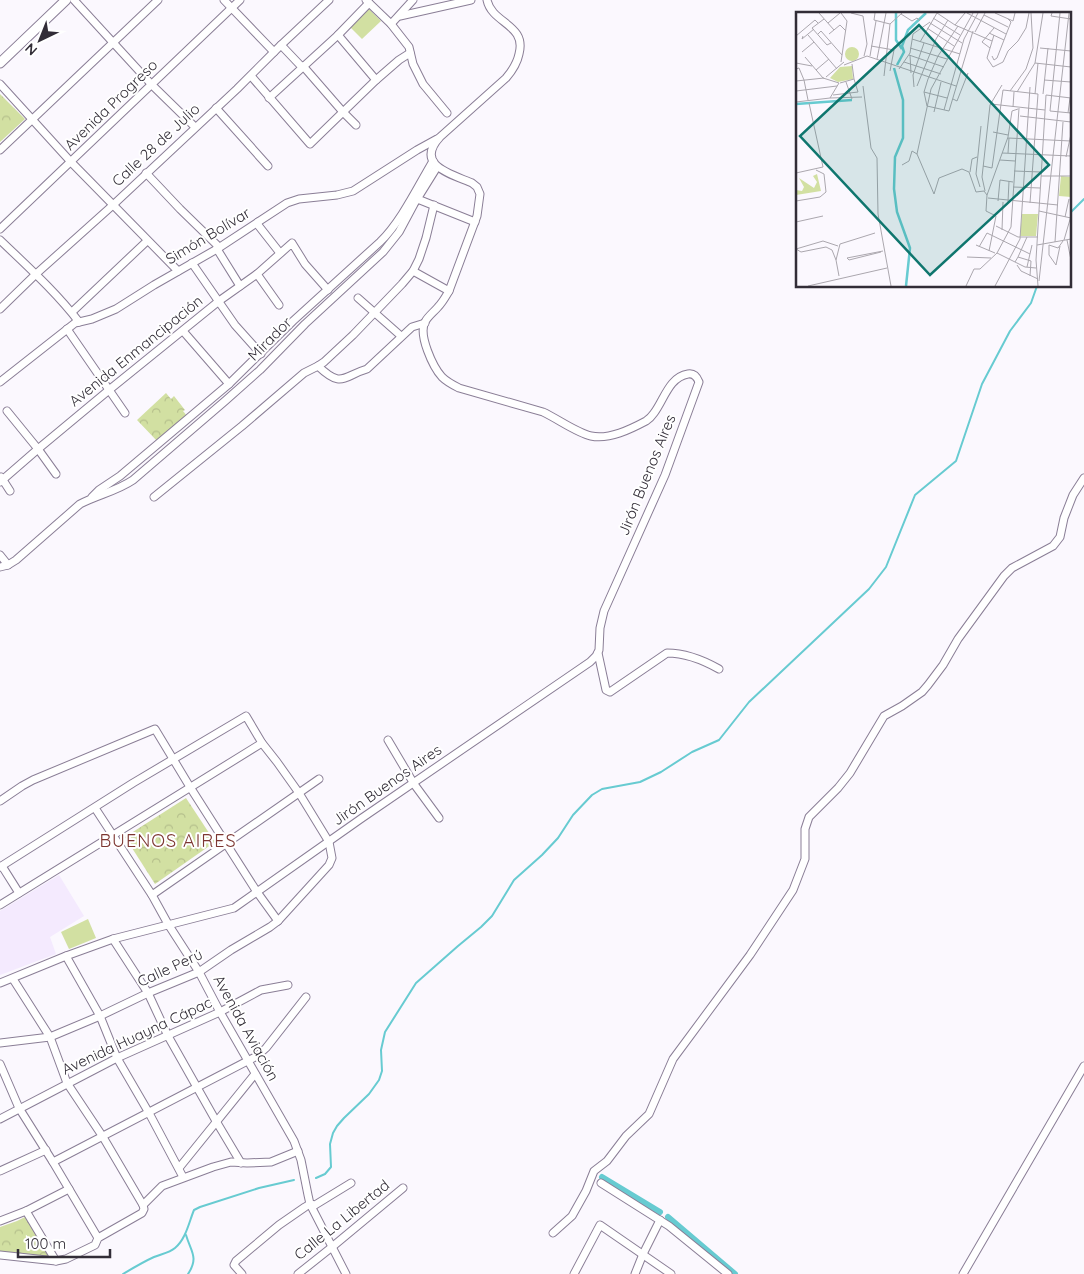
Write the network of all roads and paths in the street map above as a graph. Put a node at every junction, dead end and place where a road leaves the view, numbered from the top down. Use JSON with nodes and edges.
{"nodes":[{"id":1,"x":66,"y":0,"type":"edge"},
{"id":2,"x":74,"y":0,"type":"edge"},
{"id":3,"x":158,"y":0,"type":"edge"},
{"id":4,"x":224,"y":0,"type":"edge"},
{"id":5,"x":240,"y":0,"type":"edge"},
{"id":6,"x":329,"y":0,"type":"edge"},
{"id":7,"x":413,"y":0,"type":"edge"},
{"id":8,"x":472,"y":0,"type":"edge"},
{"id":9,"x":487,"y":0,"type":"edge"},
{"id":10,"x":367,"y":2,"type":"edge"},
{"id":11,"x":232,"y":8,"type":"junction"},
{"id":12,"x":400,"y":16,"type":"junction"},
{"id":13,"x":391,"y":24,"type":"junction"},
{"id":14,"x":338,"y":35,"type":"junction"},
{"id":15,"x":114,"y":42,"type":"junction"},
{"id":16,"x":281,"y":45,"type":"junction"},
{"id":17,"x":274,"y":52,"type":"junction"},
{"id":18,"x":410,"y":53,"type":"junction"},
{"id":19,"x":0,"y":63,"type":"edge"},
{"id":20,"x":304,"y":66,"type":"junction"},
{"id":21,"x":250,"y":76,"type":"junction"},
{"id":22,"x":376,"y":80,"type":"junction"},
{"id":23,"x":0,"y":84,"type":"edge"},
{"id":24,"x":152,"y":85,"type":"junction"},
{"id":25,"x":269,"y":98,"type":"junction"},
{"id":26,"x":216,"y":108,"type":"junction"},
{"id":27,"x":343,"y":112,"type":"junction"},
{"id":28,"x":447,"y":113,"type":"dead end"},
{"id":29,"x":33,"y":119,"type":"junction"},
{"id":30,"x":356,"y":126,"type":"dead end"},
{"id":31,"x":195,"y":127,"type":"junction"},
{"id":32,"x":440,"y":137,"type":"junction"},
{"id":33,"x":0,"y":150,"type":"edge"},
{"id":34,"x":71,"y":162,"type":"junction"},
{"id":35,"x":435,"y":164,"type":"junction"},
{"id":36,"x":268,"y":166,"type":"dead end"},
{"id":37,"x":146,"y":174,"type":"junction"},
{"id":38,"x":415,"y":198,"type":"junction"},
{"id":39,"x":113,"y":205,"type":"junction"},
{"id":40,"x":434,"y":205,"type":"junction"},
{"id":41,"x":258,"y":222,"type":"junction"},
{"id":42,"x":475,"y":222,"type":"junction"},
{"id":43,"x":0,"y":229,"type":"edge"},
{"id":44,"x":0,"y":240,"type":"edge"},
{"id":45,"x":147,"y":241,"type":"junction"},
{"id":46,"x":217,"y":248,"type":"junction"},
{"id":47,"x":280,"y":253,"type":"junction"},
{"id":48,"x":192,"y":263,"type":"junction"},
{"id":49,"x":178,"y":271,"type":"junction"},
{"id":50,"x":413,"y":271,"type":"junction"},
{"id":51,"x":36,"y":274,"type":"junction"},
{"id":52,"x":257,"y":274,"type":"junction"},
{"id":53,"x":240,"y":286,"type":"junction"},
{"id":54,"x":328,"y":290,"type":"junction"},
{"id":55,"x":449,"y":291,"type":"junction"},
{"id":56,"x":358,"y":298,"type":"dead end"},
{"id":57,"x":219,"y":301,"type":"junction"},
{"id":58,"x":279,"y":305,"type":"dead end"},
{"id":59,"x":0,"y":309,"type":"edge"},
{"id":60,"x":72,"y":312,"type":"junction"},
{"id":61,"x":374,"y":313,"type":"junction"},
{"id":62,"x":79,"y":322,"type":"junction"},
{"id":63,"x":424,"y":323,"type":"junction"},
{"id":64,"x":67,"y":329,"type":"junction"},
{"id":65,"x":183,"y":330,"type":"junction"},
{"id":66,"x":401,"y":336,"type":"junction"},
{"id":67,"x":261,"y":354,"type":"junction"},
{"id":68,"x":318,"y":366,"type":"junction"},
{"id":69,"x":0,"y":382,"type":"edge"},
{"id":70,"x":229,"y":384,"type":"junction"},
{"id":71,"x":109,"y":390,"type":"junction"},
{"id":72,"x":7,"y":411,"type":"dead end"},
{"id":73,"x":125,"y":413,"type":"dead end"},
{"id":74,"x":38,"y":448,"type":"junction"},
{"id":75,"x":56,"y":474,"type":"dead end"},
{"id":76,"x":1084,"y":478,"type":"edge"},
{"id":77,"x":1,"y":479,"type":"edge"},
{"id":78,"x":10,"y":492,"type":"dead end"},
{"id":79,"x":154,"y":497,"type":"dead end"},
{"id":80,"x":91,"y":498,"type":"junction"},
{"id":81,"x":0,"y":555,"type":"edge"},
{"id":82,"x":8,"y":565,"type":"junction"},
{"id":83,"x":0,"y":568,"type":"edge"},
{"id":84,"x":598,"y":653,"type":"junction"},
{"id":85,"x":719,"y":669,"type":"dead end"},
{"id":86,"x":388,"y":740,"type":"dead end"},
{"id":87,"x":262,"y":743,"type":"junction"},
{"id":88,"x":173,"y":760,"type":"junction"},
{"id":89,"x":319,"y":779,"type":"dead end"},
{"id":90,"x":414,"y":784,"type":"junction"},
{"id":91,"x":190,"y":787,"type":"junction"},
{"id":92,"x":299,"y":793,"type":"junction"},
{"id":93,"x":0,"y":801,"type":"edge"},
{"id":94,"x":95,"y":808,"type":"junction"},
{"id":95,"x":439,"y":818,"type":"dead end"},
{"id":96,"x":113,"y":835,"type":"junction"},
{"id":97,"x":329,"y":842,"type":"junction"},
{"id":98,"x":226,"y":844,"type":"junction"},
{"id":99,"x":1,"y":866,"type":"edge"},
{"id":100,"x":257,"y":892,"type":"junction"},
{"id":101,"x":19,"y":893,"type":"junction"},
{"id":102,"x":152,"y":896,"type":"junction"},
{"id":103,"x":0,"y":905,"type":"edge"},
{"id":104,"x":278,"y":921,"type":"junction"},
{"id":105,"x":168,"y":924,"type":"junction"},
{"id":106,"x":114,"y":939,"type":"junction"},
{"id":107,"x":66,"y":956,"type":"junction"},
{"id":108,"x":199,"y":972,"type":"junction"},
{"id":109,"x":13,"y":979,"type":"junction"},
{"id":110,"x":0,"y":984,"type":"edge"},
{"id":111,"x":288,"y":985,"type":"dead end"},
{"id":112,"x":148,"y":993,"type":"junction"},
{"id":113,"x":306,"y":997,"type":"dead end"},
{"id":114,"x":220,"y":1012,"type":"junction"},
{"id":115,"x":100,"y":1016,"type":"junction"},
{"id":116,"x":168,"y":1036,"type":"junction"},
{"id":117,"x":50,"y":1037,"type":"junction"},
{"id":118,"x":0,"y":1043,"type":"edge"},
{"id":119,"x":117,"y":1058,"type":"junction"},
{"id":120,"x":248,"y":1061,"type":"junction"},
{"id":121,"x":0,"y":1064,"type":"edge"},
{"id":122,"x":1084,"y":1066,"type":"edge"},
{"id":123,"x":2,"y":1074,"type":"edge"},
{"id":124,"x":255,"y":1074,"type":"junction"},
{"id":125,"x":67,"y":1083,"type":"junction"},
{"id":126,"x":198,"y":1088,"type":"junction"},
{"id":127,"x":19,"y":1108,"type":"junction"},
{"id":128,"x":149,"y":1113,"type":"junction"},
{"id":129,"x":0,"y":1119,"type":"edge"},
{"id":130,"x":216,"y":1121,"type":"junction"},
{"id":131,"x":103,"y":1137,"type":"junction"},
{"id":132,"x":46,"y":1150,"type":"junction"},
{"id":133,"x":298,"y":1152,"type":"junction"},
{"id":134,"x":53,"y":1162,"type":"junction"},
{"id":135,"x":241,"y":1163,"type":"junction"},
{"id":136,"x":178,"y":1168,"type":"junction"},
{"id":137,"x":0,"y":1171,"type":"edge"},
{"id":138,"x":183,"y":1178,"type":"junction"},
{"id":139,"x":351,"y":1183,"type":"dead end"},
{"id":140,"x":601,"y":1183,"type":"dead end"},
{"id":141,"x":403,"y":1188,"type":"dead end"},
{"id":142,"x":69,"y":1190,"type":"junction"},
{"id":143,"x":310,"y":1204,"type":"junction"},
{"id":144,"x":143,"y":1205,"type":"junction"},
{"id":145,"x":26,"y":1211,"type":"junction"},
{"id":146,"x":660,"y":1220,"type":"junction"},
{"id":147,"x":0,"y":1221,"type":"edge"},
{"id":148,"x":553,"y":1233,"type":"dead end"},
{"id":149,"x":98,"y":1238,"type":"junction"},
{"id":150,"x":332,"y":1247,"type":"junction"},
{"id":151,"x":643,"y":1254,"type":"junction"},
{"id":152,"x":0,"y":1255,"type":"edge"},
{"id":153,"x":56,"y":1261,"type":"junction"},
{"id":154,"x":242,"y":1274,"type":"edge"},
{"id":155,"x":298,"y":1274,"type":"edge"},
{"id":156,"x":346,"y":1274,"type":"edge"},
{"id":157,"x":574,"y":1274,"type":"edge"},
{"id":158,"x":635,"y":1274,"type":"edge"},
{"id":159,"x":671,"y":1274,"type":"edge"},
{"id":160,"x":728,"y":1274,"type":"edge"},
{"id":161,"x":963,"y":1274,"type":"edge"}],
"edges":[{"from":1,"to":19,"type":"main road"},
{"from":2,"to":15,"type":"street"},
{"from":3,"to":15,"type":"street"},
{"from":4,"to":11,"type":"street"},
{"from":5,"to":11,"type":"street","name":"Avenida Progreso"},
{"from":6,"to":16,"type":"street","name":"Calle 28 de Julio"},
{"from":7,"to":12,"type":"street"},
{"from":8,"to":12,"type":"street"},
{"from":9,"to":32,"type":"street"},
{"from":10,"to":13,"type":"street"},
{"from":10,"to":14,"type":"street"},
{"from":11,"to":17,"type":"street"},
{"from":11,"to":24,"type":"street","name":"Avenida Progreso"},
{"from":12,"to":13,"type":"street"},
{"from":13,"to":18,"type":"street"},
{"from":14,"to":20,"type":"street"},
{"from":14,"to":22,"type":"street"},
{"from":15,"to":24,"type":"street"},
{"from":15,"to":29,"type":"street"},
{"from":16,"to":17,"type":"street","name":"Calle 28 de Julio"},
{"from":16,"to":20,"type":"street"},
{"from":17,"to":21,"type":"street","name":"Calle 28 de Julio"},
{"from":18,"to":22,"type":"street"},
{"from":18,"to":28,"type":"street"},
{"from":20,"to":25,"type":"street"},
{"from":20,"to":27,"type":"street"},
{"from":21,"to":25,"type":"street"},
{"from":21,"to":26,"type":"street","name":"Calle 28 de Julio"},
{"from":22,"to":27,"type":"street"},
{"from":23,"to":29,"type":"street"},
{"from":24,"to":31,"type":"street"},
{"from":24,"to":34,"type":"street","name":"Avenida Progreso"},
{"from":25,"to":27,"type":"street"},
{"from":26,"to":31,"type":"street","name":"Calle 28 de Julio"},
{"from":26,"to":36,"type":"street"},
{"from":27,"to":30,"type":"street"},
{"from":29,"to":33,"type":"street"},
{"from":29,"to":34,"type":"street"},
{"from":31,"to":37,"type":"street","name":"Calle 28 de Julio"},
{"from":32,"to":35,"type":"street"},
{"from":32,"to":41,"type":"street","name":"Simón Bolívar"},
{"from":34,"to":39,"type":"street"},
{"from":34,"to":43,"type":"street","name":"Avenida Progreso"},
{"from":35,"to":38,"type":"street","name":"Mirador"},
{"from":35,"to":42,"type":"street"},
{"from":37,"to":39,"type":"street","name":"Calle 28 de Julio"},
{"from":37,"to":46,"type":"street"},
{"from":38,"to":40,"type":"street"},
{"from":38,"to":54,"type":"street","name":"Mirador"},
{"from":38,"to":80,"type":"street","name":"Mirador"},
{"from":39,"to":45,"type":"street"},
{"from":39,"to":51,"type":"street","name":"Calle 28 de Julio"},
{"from":40,"to":42,"type":"street"},
{"from":40,"to":50,"type":"street"},
{"from":41,"to":46,"type":"street","name":"Simón Bolívar"},
{"from":41,"to":47,"type":"street"},
{"from":42,"to":55,"type":"street"},
{"from":44,"to":51,"type":"street"},
{"from":45,"to":49,"type":"street"},
{"from":45,"to":60,"type":"street"},
{"from":46,"to":48,"type":"street","name":"Simón Bolívar"},
{"from":46,"to":53,"type":"street"},
{"from":47,"to":52,"type":"street","name":"Avenida Enmancipación"},
{"from":47,"to":54,"type":"street","name":"Avenida Enmancipación"},
{"from":48,"to":49,"type":"street","name":"Simón Bolívar"},
{"from":48,"to":57,"type":"street"},
{"from":49,"to":62,"type":"street","name":"Simón Bolívar"},
{"from":50,"to":55,"type":"street"},
{"from":50,"to":61,"type":"street"},
{"from":51,"to":59,"type":"street","name":"Calle 28 de Julio"},
{"from":51,"to":60,"type":"street"},
{"from":52,"to":53,"type":"street","name":"Avenida Enmancipación"},
{"from":52,"to":58,"type":"street"},
{"from":53,"to":57,"type":"street","name":"Avenida Enmancipación"},
{"from":54,"to":67,"type":"street","name":"Mirador"},
{"from":55,"to":63,"type":"street"},
{"from":56,"to":61,"type":"street"},
{"from":57,"to":65,"type":"street","name":"Avenida Enmancipación"},
{"from":57,"to":67,"type":"street"},
{"from":60,"to":62,"type":"street"},
{"from":61,"to":66,"type":"street"},
{"from":61,"to":68,"type":"street"},
{"from":62,"to":64,"type":"street","name":"Simón Bolívar"},
{"from":63,"to":66,"type":"street"},
{"from":63,"to":84,"type":"street","name":"Jirón Buenos Aires"},
{"from":64,"to":69,"type":"street","name":"Simón Bolívar"},
{"from":64,"to":71,"type":"street"},
{"from":65,"to":70,"type":"street"},
{"from":65,"to":71,"type":"street","name":"Avenida Enmancipación"},
{"from":66,"to":68,"type":"street"},
{"from":67,"to":70,"type":"street","name":"Mirador"},
{"from":68,"to":79,"type":"street"},
{"from":70,"to":80,"type":"street","name":"Mirador"},
{"from":71,"to":73,"type":"street"},
{"from":71,"to":74,"type":"street","name":"Avenida Enmancipación"},
{"from":72,"to":74,"type":"street"},
{"from":74,"to":75,"type":"street"},
{"from":74,"to":77,"type":"street","name":"Avenida Enmancipación"},
{"from":76,"to":148,"type":"street"},
{"from":77,"to":78,"type":"street"},
{"from":80,"to":82,"type":"street","name":"Mirador"},
{"from":81,"to":82,"type":"street"},
{"from":82,"to":83,"type":"street","name":"Mirador"},
{"from":84,"to":85,"type":"street"},
{"from":84,"to":90,"type":"street","name":"Jirón Buenos Aires"},
{"from":86,"to":90,"type":"street"},
{"from":87,"to":88,"type":"street"},
{"from":87,"to":91,"type":"street"},
{"from":87,"to":92,"type":"street"},
{"from":88,"to":91,"type":"street"},
{"from":88,"to":93,"type":"street"},
{"from":88,"to":94,"type":"street"},
{"from":89,"to":92,"type":"street"},
{"from":90,"to":95,"type":"street"},
{"from":90,"to":97,"type":"street","name":"Jirón Buenos Aires"},
{"from":91,"to":96,"type":"street"},
{"from":91,"to":98,"type":"street"},
{"from":92,"to":97,"type":"street"},
{"from":92,"to":98,"type":"street"},
{"from":94,"to":96,"type":"street","name":"Avenida Aviación"},
{"from":94,"to":99,"type":"street"},
{"from":96,"to":101,"type":"street"},
{"from":96,"to":102,"type":"street","name":"Avenida Aviación"},
{"from":97,"to":100,"type":"street","name":"Jirón Buenos Aires"},
{"from":97,"to":104,"type":"street","name":"Calle Perú"},
{"from":98,"to":100,"type":"street"},
{"from":98,"to":102,"type":"street"},
{"from":99,"to":101,"type":"street"},
{"from":100,"to":104,"type":"street"},
{"from":100,"to":105,"type":"street","name":"Jirón Buenos Aires"},
{"from":101,"to":103,"type":"street"},
{"from":102,"to":105,"type":"street","name":"Avenida Aviación"},
{"from":104,"to":108,"type":"street","name":"Calle Perú"},
{"from":105,"to":106,"type":"street","name":"Jirón Buenos Aires"},
{"from":105,"to":108,"type":"street","name":"Avenida Aviación"},
{"from":106,"to":107,"type":"street","name":"Jirón Buenos Aires"},
{"from":106,"to":112,"type":"street"},
{"from":107,"to":109,"type":"street","name":"Jirón Buenos Aires"},
{"from":107,"to":115,"type":"street"},
{"from":108,"to":112,"type":"street","name":"Calle Perú"},
{"from":108,"to":114,"type":"street","name":"Avenida Aviación"},
{"from":109,"to":110,"type":"street","name":"Jirón Buenos Aires"},
{"from":109,"to":117,"type":"street"},
{"from":111,"to":114,"type":"street","name":"Avenida Huayna Cápac"},
{"from":112,"to":115,"type":"street","name":"Calle Perú"},
{"from":112,"to":116,"type":"street"},
{"from":113,"to":120,"type":"street"},
{"from":114,"to":116,"type":"street","name":"Avenida Huayna Cápac"},
{"from":114,"to":120,"type":"street","name":"Avenida Aviación"},
{"from":115,"to":117,"type":"street","name":"Calle Perú"},
{"from":115,"to":119,"type":"street"},
{"from":116,"to":119,"type":"street","name":"Avenida Huayna Cápac"},
{"from":116,"to":126,"type":"street"},
{"from":117,"to":118,"type":"street","name":"Calle Perú"},
{"from":117,"to":125,"type":"street"},
{"from":119,"to":125,"type":"street","name":"Avenida Huayna Cápac"},
{"from":119,"to":128,"type":"street"},
{"from":120,"to":124,"type":"street","name":"Avenida Aviación"},
{"from":120,"to":126,"type":"street"},
{"from":121,"to":123,"type":"street"},
{"from":122,"to":161,"type":"street"},
{"from":123,"to":127,"type":"street"},
{"from":124,"to":130,"type":"street"},
{"from":124,"to":133,"type":"street","name":"Avenida Aviación"},
{"from":125,"to":127,"type":"street","name":"Avenida Huayna Cápac"},
{"from":125,"to":131,"type":"street"},
{"from":126,"to":128,"type":"street"},
{"from":126,"to":130,"type":"street"},
{"from":127,"to":129,"type":"street","name":"Avenida Huayna Cápac"},
{"from":127,"to":132,"type":"street"},
{"from":128,"to":131,"type":"street"},
{"from":128,"to":136,"type":"street"},
{"from":130,"to":135,"type":"street"},
{"from":130,"to":136,"type":"street"},
{"from":131,"to":134,"type":"street"},
{"from":131,"to":144,"type":"street"},
{"from":132,"to":134,"type":"street"},
{"from":132,"to":137,"type":"street"},
{"from":133,"to":135,"type":"street"},
{"from":133,"to":143,"type":"street","name":"Avenida Aviación"},
{"from":134,"to":142,"type":"street"},
{"from":135,"to":138,"type":"street"},
{"from":136,"to":138,"type":"street"},
{"from":138,"to":144,"type":"street"},
{"from":139,"to":143,"type":"street"},
{"from":140,"to":146,"type":"street"},
{"from":141,"to":150,"type":"street","name":"Calle La Libertad"},
{"from":142,"to":145,"type":"street"},
{"from":142,"to":149,"type":"street"},
{"from":143,"to":150,"type":"street","name":"Avenida Aviación"},
{"from":143,"to":154,"type":"street"},
{"from":144,"to":149,"type":"street"},
{"from":145,"to":147,"type":"street"},
{"from":145,"to":153,"type":"street"},
{"from":146,"to":151,"type":"street"},
{"from":146,"to":160,"type":"street"},
{"from":149,"to":153,"type":"street"},
{"from":150,"to":155,"type":"street","name":"Calle La Libertad"},
{"from":150,"to":156,"type":"street","name":"Avenida Aviación"},
{"from":151,"to":157,"type":"street"},
{"from":151,"to":158,"type":"street"},
{"from":151,"to":159,"type":"street"},
{"from":152,"to":153,"type":"street"}]}
